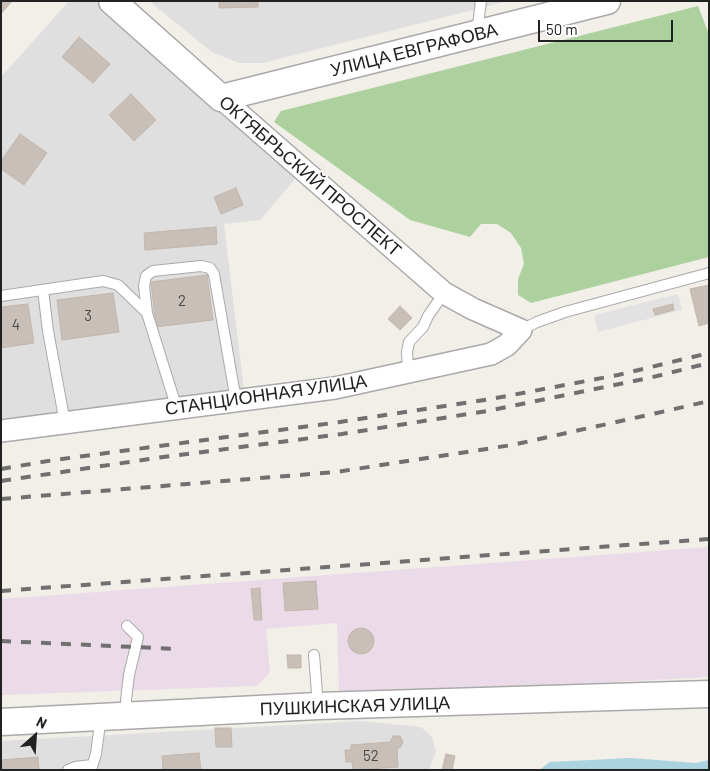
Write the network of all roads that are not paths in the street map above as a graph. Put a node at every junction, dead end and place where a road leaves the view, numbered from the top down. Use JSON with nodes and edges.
{"nodes":[{"id":1,"x":112,"y":1,"type":"edge"},
{"id":2,"x":481,"y":1,"type":"edge"},
{"id":3,"x":607,"y":1,"type":"edge"},
{"id":4,"x":563,"y":7,"type":"edge"},
{"id":5,"x":477,"y":34,"type":"junction"},
{"id":6,"x":221,"y":98,"type":"junction"},
{"id":7,"x":709,"y":272,"type":"edge"},
{"id":8,"x":43,"y":290,"type":"junction"},
{"id":9,"x":444,"y":292,"type":"junction"},
{"id":10,"x":1,"y":296,"type":"edge"},
{"id":11,"x":147,"y":313,"type":"junction"},
{"id":12,"x":521,"y":330,"type":"junction"},
{"id":13,"x":408,"y":372,"type":"junction"},
{"id":14,"x":236,"y":401,"type":"junction"},
{"id":15,"x":177,"y":408,"type":"junction"},
{"id":16,"x":65,"y":423,"type":"junction"},
{"id":17,"x":1,"y":431,"type":"edge"},
{"id":18,"x":127,"y":626,"type":"dead end"},
{"id":19,"x":314,"y":655,"type":"dead end"},
{"id":20,"x":709,"y":694,"type":"edge"},
{"id":21,"x":318,"y":706,"type":"junction"},
{"id":22,"x":127,"y":716,"type":"junction"},
{"id":23,"x":99,"y":718,"type":"junction"},
{"id":24,"x":1,"y":722,"type":"edge"},
{"id":25,"x":92,"y":767,"type":"edge"},
{"id":26,"x":68,"y":770,"type":"edge"}],
"edges":[{"from":1,"to":6,"type":"street","name":"ОКТЯБРЬСКИЙ ПРОСПЕКТ"},
{"from":2,"to":5,"type":"lane"},
{"from":3,"to":4,"type":"street","name":"УЛИЦА ЕВГРАФОВА"},
{"from":4,"to":5,"type":"street","name":"УЛИЦА ЕВГРАФОВА"},
{"from":5,"to":6,"type":"street","name":"УЛИЦА ЕВГРАФОВА"},
{"from":6,"to":9,"type":"street","name":"ОКТЯБРЬСКИЙ ПРОСПЕКТ"},
{"from":7,"to":12,"type":"lane"},
{"from":8,"to":10,"type":"lane"},
{"from":8,"to":11,"type":"lane"},
{"from":8,"to":16,"type":"lane"},
{"from":9,"to":12,"type":"street","name":"ОКТЯБРЬСКИЙ ПРОСПЕКТ"},
{"from":9,"to":13,"type":"lane"},
{"from":11,"to":14,"type":"lane"},
{"from":11,"to":15,"type":"lane"},
{"from":12,"to":13,"type":"street","name":"СТАНЦИОННАЯ УЛИЦА"},
{"from":13,"to":14,"type":"street","name":"СТАНЦИОННАЯ УЛИЦА"},
{"from":14,"to":15,"type":"street","name":"СТАНЦИОННАЯ УЛИЦА"},
{"from":15,"to":16,"type":"street","name":"СТАНЦИОННАЯ УЛИЦА"},
{"from":16,"to":17,"type":"street","name":"СТАНЦИОННАЯ УЛИЦА"},
{"from":18,"to":22,"type":"lane"},
{"from":19,"to":21,"type":"lane"},
{"from":20,"to":21,"type":"street","name":"ПУШКИНСКАЯ УЛИЦА"},
{"from":21,"to":22,"type":"street","name":"ПУШКИНСКАЯ УЛИЦА"},
{"from":22,"to":23,"type":"street","name":"ПУШКИНСКАЯ УЛИЦА"},
{"from":23,"to":24,"type":"street","name":"ПУШКИНСКАЯ УЛИЦА"},
{"from":23,"to":25,"type":"lane"},
{"from":25,"to":26,"type":"lane"}]}
